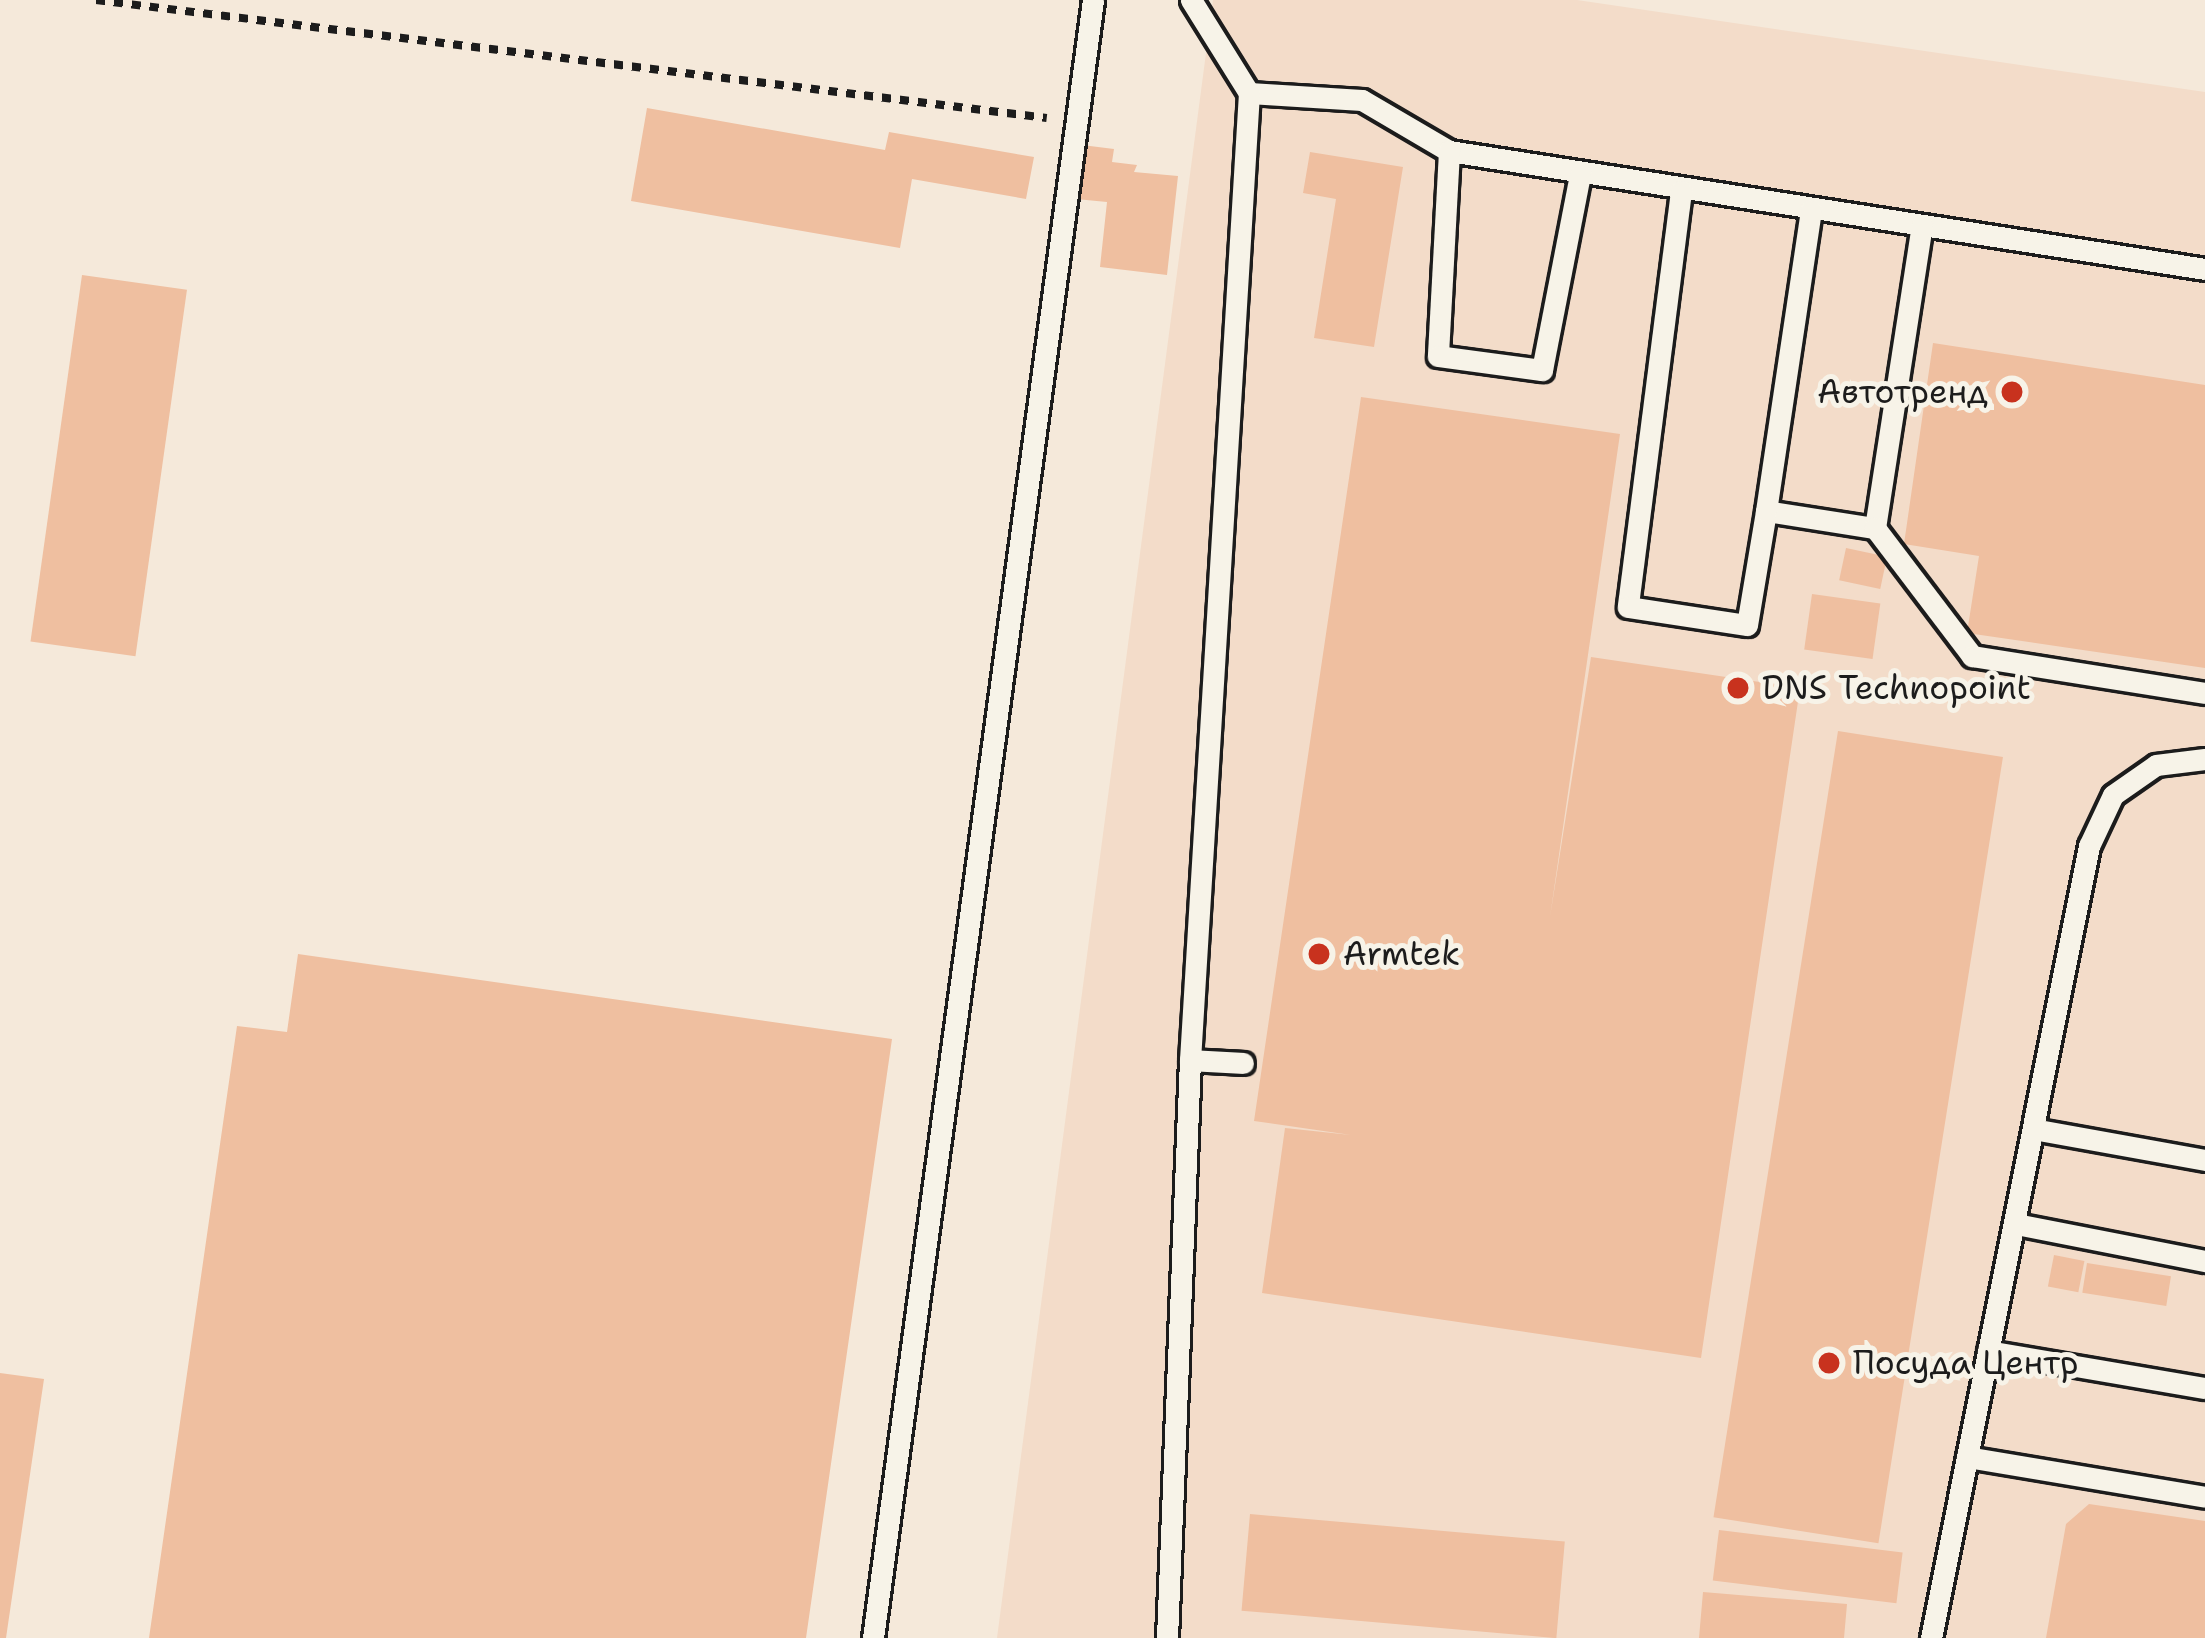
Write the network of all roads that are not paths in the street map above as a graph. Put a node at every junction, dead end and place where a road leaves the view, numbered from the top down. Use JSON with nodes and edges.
{"nodes":[{"id":1,"x":1093,"y":0,"type":"edge"},
{"id":2,"x":1191,"y":0,"type":"edge"},
{"id":3,"x":1249,"y":93,"type":"junction"},
{"id":4,"x":1449,"y":152,"type":"junction"},
{"id":5,"x":1580,"y":174,"type":"junction"},
{"id":6,"x":1681,"y":190,"type":"junction"},
{"id":7,"x":1811,"y":210,"type":"junction"},
{"id":8,"x":1922,"y":226,"type":"junction"},
{"id":9,"x":2205,"y":269,"type":"edge"},
{"id":10,"x":1766,"y":511,"type":"junction"},
{"id":11,"x":1875,"y":528,"type":"junction"},
{"id":12,"x":2205,"y":693,"type":"edge"},
{"id":13,"x":2205,"y":759,"type":"edge"},
{"id":14,"x":1190,"y":1060,"type":"junction"},
{"id":15,"x":1243,"y":1064,"type":"dead end"},
{"id":16,"x":2033,"y":1129,"type":"junction"},
{"id":17,"x":2205,"y":1160,"type":"edge"},
{"id":18,"x":2016,"y":1224,"type":"junction"},
{"id":19,"x":2205,"y":1261,"type":"edge"},
{"id":20,"x":1988,"y":1351,"type":"junction"},
{"id":21,"x":2205,"y":1388,"type":"edge"},
{"id":22,"x":1967,"y":1457,"type":"junction"},
{"id":23,"x":2205,"y":1497,"type":"edge"},
{"id":24,"x":873,"y":1638,"type":"edge"},
{"id":25,"x":1167,"y":1638,"type":"edge"},
{"id":26,"x":1931,"y":1638,"type":"edge"}],
"edges":[{"from":1,"to":24,"type":"lane"},
{"from":2,"to":3,"type":"lane"},
{"from":3,"to":4,"type":"lane"},
{"from":3,"to":14,"type":"lane"},
{"from":4,"to":5,"type":"lane"},
{"from":4,"to":5,"type":"lane"},
{"from":5,"to":6,"type":"lane"},
{"from":6,"to":7,"type":"lane"},
{"from":6,"to":10,"type":"lane"},
{"from":7,"to":8,"type":"lane"},
{"from":7,"to":10,"type":"lane"},
{"from":8,"to":9,"type":"lane"},
{"from":8,"to":11,"type":"lane"},
{"from":10,"to":11,"type":"lane"},
{"from":11,"to":12,"type":"lane"},
{"from":13,"to":16,"type":"lane"},
{"from":14,"to":15,"type":"lane"},
{"from":14,"to":25,"type":"lane"},
{"from":16,"to":17,"type":"lane"},
{"from":16,"to":18,"type":"lane"},
{"from":18,"to":19,"type":"lane"},
{"from":18,"to":20,"type":"lane"},
{"from":20,"to":21,"type":"lane"},
{"from":20,"to":22,"type":"lane"},
{"from":22,"to":23,"type":"lane"},
{"from":22,"to":26,"type":"lane"}]}
